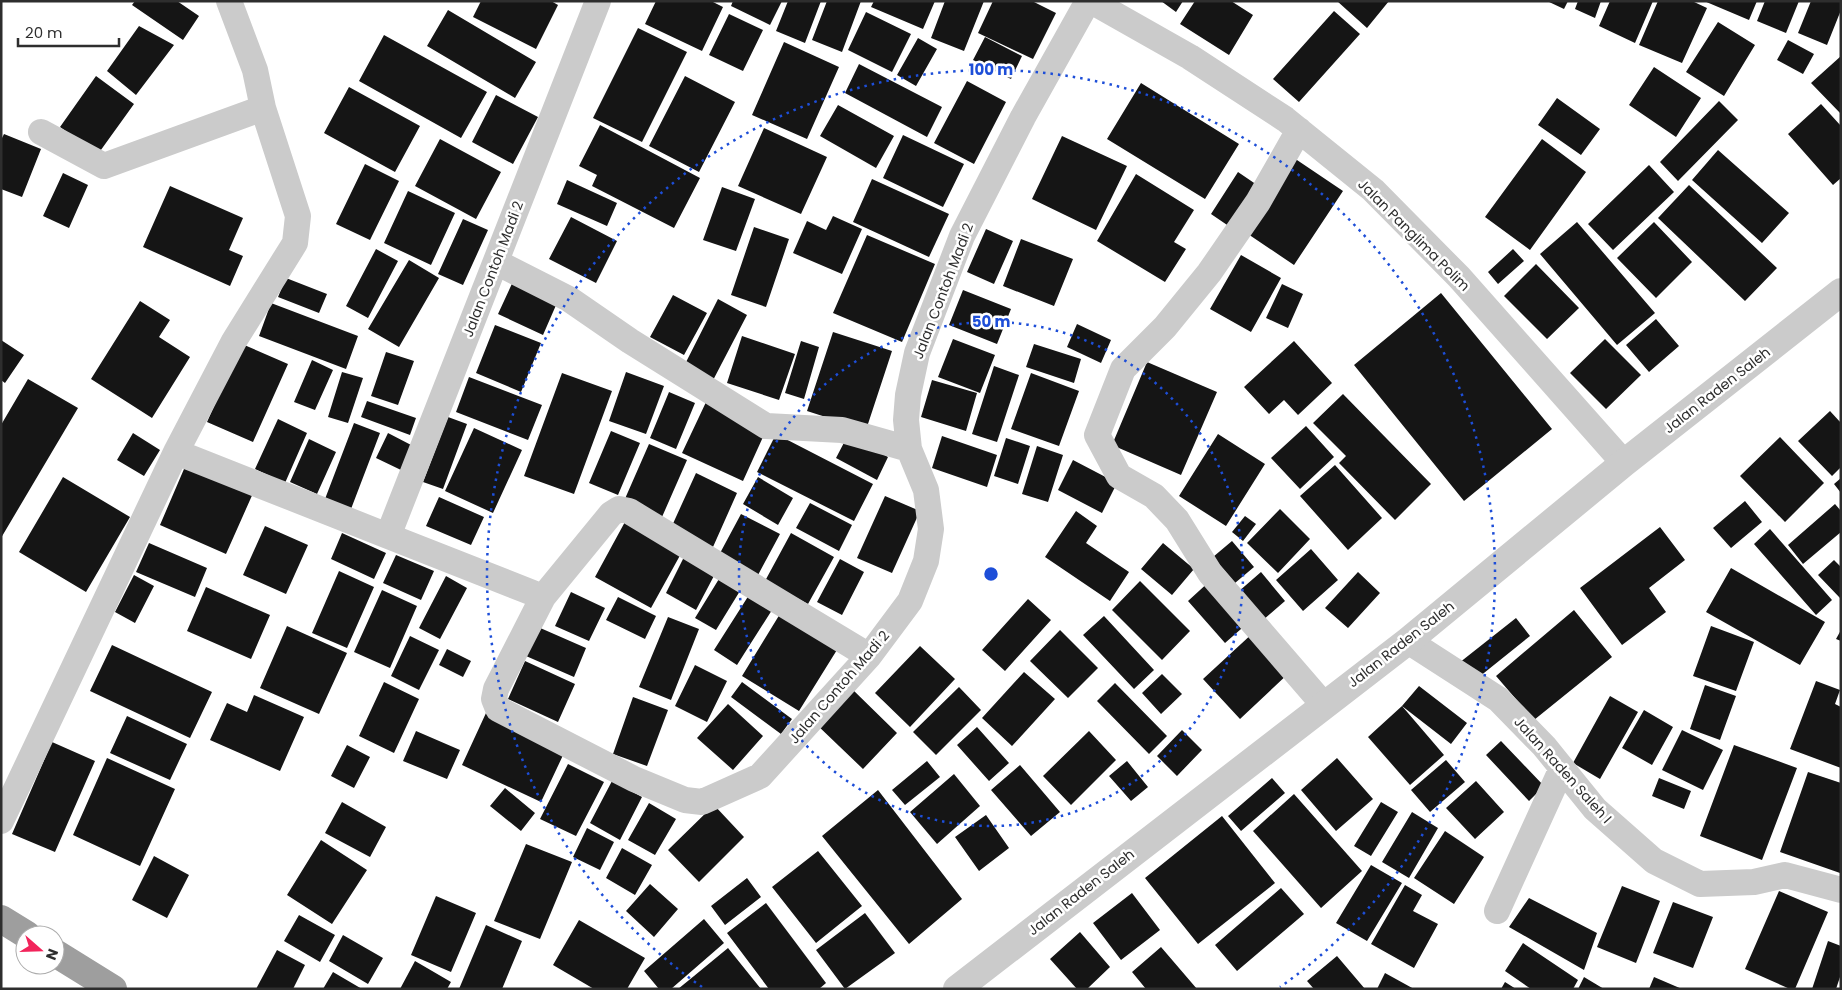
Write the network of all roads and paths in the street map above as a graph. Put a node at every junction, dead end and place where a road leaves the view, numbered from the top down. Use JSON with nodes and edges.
{"nodes":[{"id":1,"x":229,"y":1,"type":"edge"},
{"id":2,"x":598,"y":1,"type":"edge"},
{"id":3,"x":1089,"y":1,"type":"edge"},
{"id":4,"x":1131,"y":11,"type":"edge"},
{"id":5,"x":263,"y":108,"type":"junction"},
{"id":6,"x":1299,"y":130,"type":"junction"},
{"id":7,"x":41,"y":132,"type":"dead end"},
{"id":8,"x":496,"y":262,"type":"junction"},
{"id":9,"x":1841,"y":292,"type":"edge"},
{"id":10,"x":909,"y":449,"type":"junction"},
{"id":11,"x":176,"y":452,"type":"junction"},
{"id":12,"x":1624,"y":463,"type":"junction"},
{"id":13,"x":388,"y":536,"type":"junction"},
{"id":14,"x":543,"y":598,"type":"junction"},
{"id":15,"x":1408,"y":641,"type":"junction"},
{"id":16,"x":869,"y":656,"type":"junction"},
{"id":17,"x":1323,"y":704,"type":"junction"},
{"id":18,"x":1562,"y":768,"type":"junction"},
{"id":19,"x":1,"y":821,"type":"edge"},
{"id":20,"x":1841,"y":890,"type":"edge"},
{"id":21,"x":1497,"y":911,"type":"dead end"},
{"id":22,"x":1,"y":919,"type":"edge"},
{"id":23,"x":15,"y":928,"type":"edge"},
{"id":24,"x":65,"y":959,"type":"edge"},
{"id":25,"x":113,"y":989,"type":"edge"},
{"id":26,"x":956,"y":989,"type":"edge"}],
"edges":[{"from":1,"to":5,"type":"street"},
{"from":2,"to":8,"type":"street","name":"Jalan Contoh Madi 2"},
{"from":3,"to":4,"type":"street","name":"Jalan Panglima Polim"},
{"from":3,"to":10,"type":"street","name":"Jalan Contoh Madi 2"},
{"from":4,"to":6,"type":"street","name":"Jalan Panglima Polim"},
{"from":5,"to":7,"type":"street"},
{"from":5,"to":11,"type":"street"},
{"from":6,"to":12,"type":"street","name":"Jalan Panglima Polim"},
{"from":6,"to":17,"type":"street"},
{"from":8,"to":10,"type":"street"},
{"from":8,"to":13,"type":"street","name":"Jalan Contoh Madi 2"},
{"from":9,"to":12,"type":"street","name":"Jalan Raden Saleh"},
{"from":10,"to":16,"type":"street","name":"Jalan Contoh Madi 2"},
{"from":11,"to":13,"type":"street"},
{"from":11,"to":19,"type":"street"},
{"from":12,"to":15,"type":"street","name":"Jalan Raden Saleh"},
{"from":13,"to":14,"type":"street"},
{"from":14,"to":16,"type":"street"},
{"from":14,"to":16,"type":"street","name":"Jalan Contoh Madi 2"},
{"from":15,"to":17,"type":"street","name":"Jalan Raden Saleh"},
{"from":15,"to":18,"type":"street","name":"Jalan Raden Saleh I"},
{"from":17,"to":26,"type":"street","name":"Jalan Raden Saleh"},
{"from":18,"to":20,"type":"street","name":"Jalan Raden Saleh I"},
{"from":18,"to":21,"type":"street"},
{"from":22,"to":23,"type":"highway"},
{"from":24,"to":25,"type":"highway"}]}
